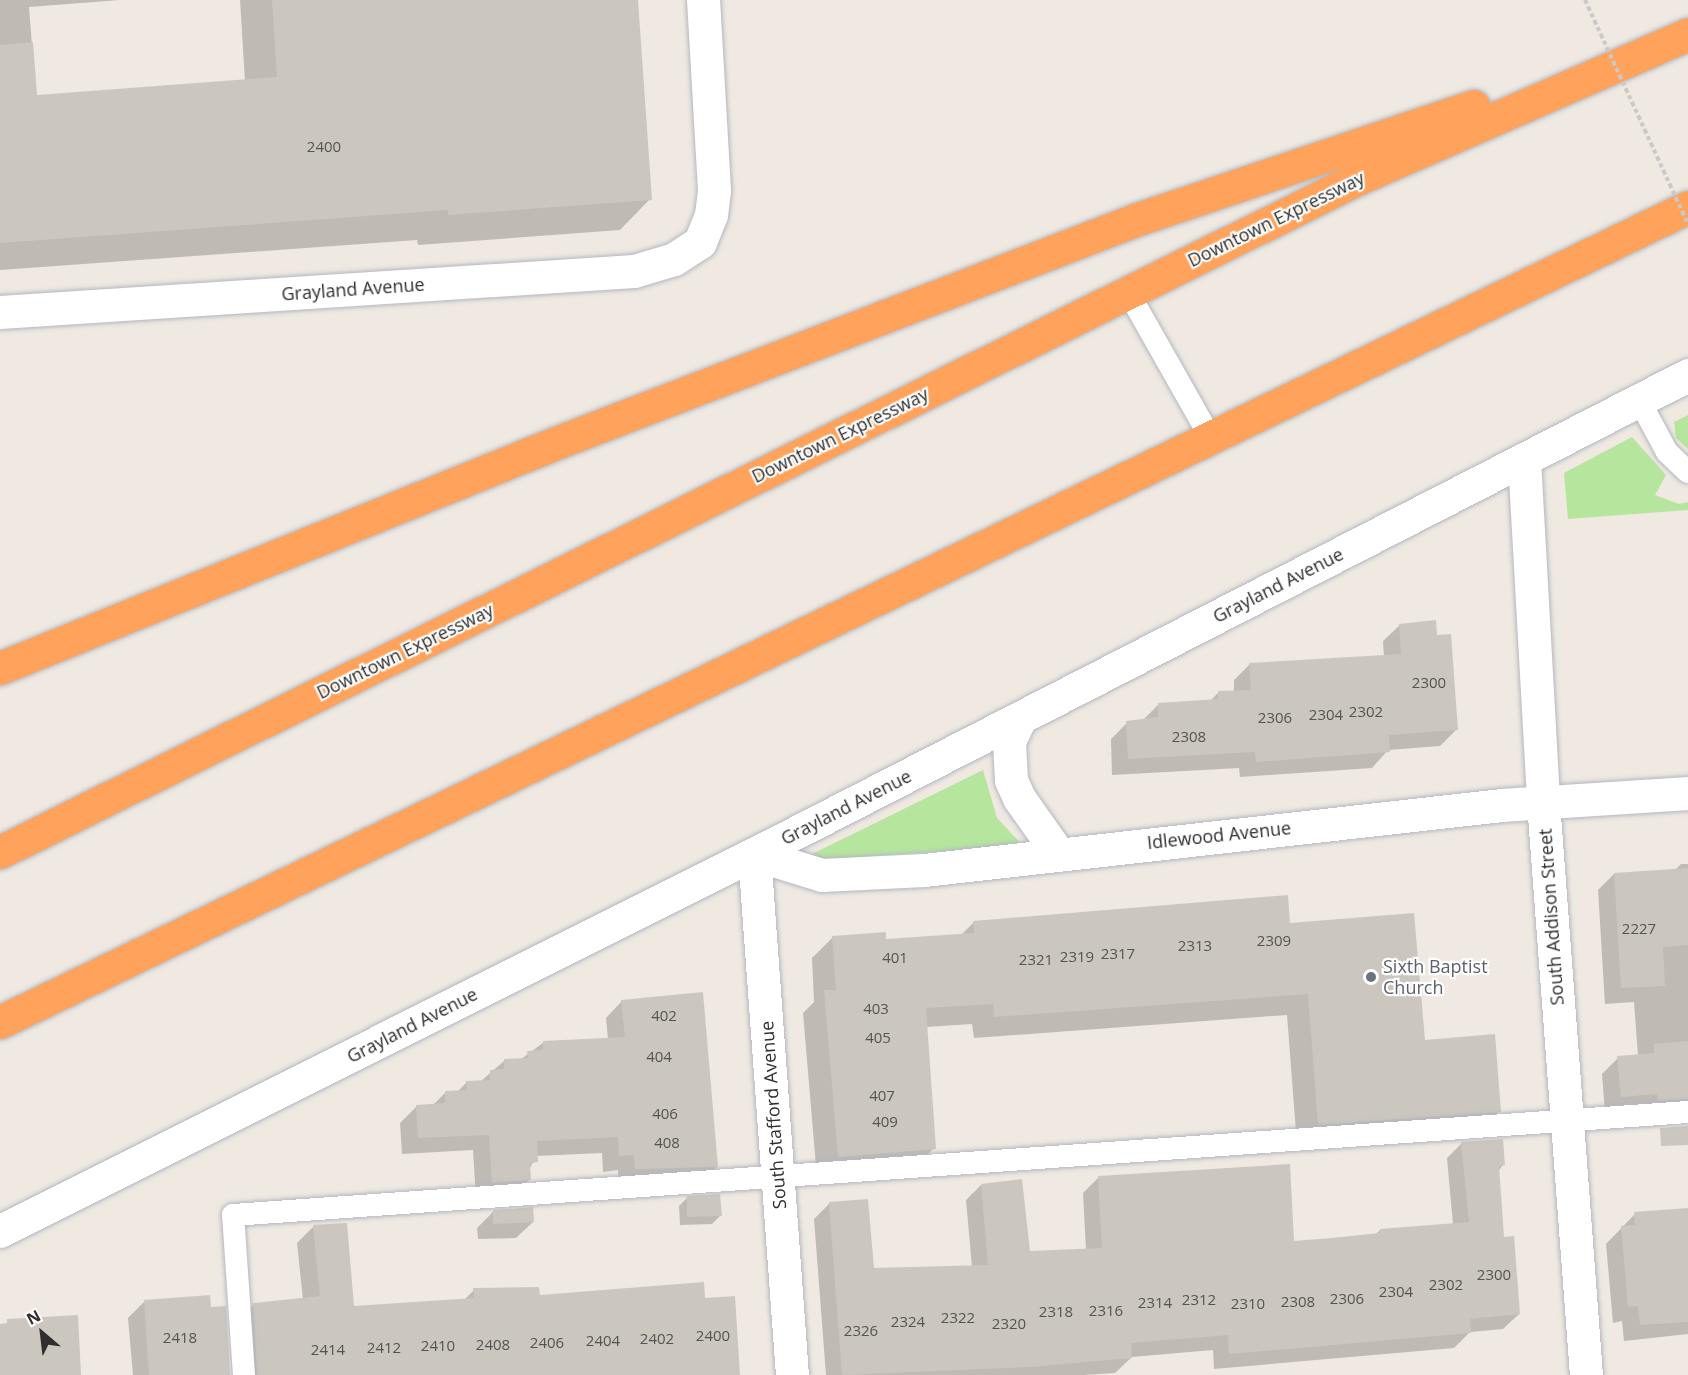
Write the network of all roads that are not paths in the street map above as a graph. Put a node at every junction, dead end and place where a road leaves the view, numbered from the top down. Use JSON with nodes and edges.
{"nodes":[{"id":1,"x":703,"y":0,"type":"edge"},
{"id":2,"x":1681,"y":36,"type":"edge"},
{"id":3,"x":1688,"y":207,"type":"edge"},
{"id":4,"x":1128,"y":292,"type":"junction"},
{"id":5,"x":0,"y":312,"type":"edge"},
{"id":6,"x":1688,"y":375,"type":"edge"},
{"id":7,"x":1639,"y":400,"type":"junction"},
{"id":8,"x":1210,"y":437,"type":"junction"},
{"id":9,"x":1524,"y":459,"type":"junction"},
{"id":10,"x":1688,"y":472,"type":"edge"},
{"id":11,"x":0,"y":668,"type":"edge"},
{"id":12,"x":1020,"y":718,"type":"junction"},
{"id":13,"x":1688,"y":793,"type":"edge"},
{"id":14,"x":1543,"y":802,"type":"junction"},
{"id":15,"x":0,"y":852,"type":"edge"},
{"id":16,"x":1058,"y":853,"type":"junction"},
{"id":17,"x":754,"y":854,"type":"junction"},
{"id":18,"x":0,"y":1022,"type":"edge"},
{"id":19,"x":1688,"y":1112,"type":"edge"},
{"id":20,"x":1567,"y":1121,"type":"junction"},
{"id":21,"x":778,"y":1175,"type":"junction"},
{"id":22,"x":0,"y":1231,"type":"edge"},
{"id":23,"x":244,"y":1375,"type":"edge"},
{"id":24,"x":792,"y":1375,"type":"edge"},
{"id":25,"x":1586,"y":1375,"type":"edge"}],
"edges":[{"from":1,"to":5,"type":"street","name":"Grayland Avenue"},
{"from":2,"to":4,"type":"highway","name":"Downtown Expressway"},
{"from":2,"to":11,"type":"highway"},
{"from":3,"to":8,"type":"highway"},
{"from":4,"to":8,"type":"lane"},
{"from":4,"to":15,"type":"highway","name":"Downtown Expressway"},
{"from":6,"to":7,"type":"street","name":"Grayland Avenue"},
{"from":7,"to":9,"type":"street","name":"Grayland Avenue"},
{"from":7,"to":10,"type":"lane"},
{"from":8,"to":18,"type":"highway"},
{"from":9,"to":12,"type":"street","name":"Grayland Avenue"},
{"from":9,"to":14,"type":"street","name":"South Addison Street"},
{"from":12,"to":16,"type":"street"},
{"from":12,"to":17,"type":"street","name":"Grayland Avenue"},
{"from":13,"to":14,"type":"street","name":"Idlewood Avenue"},
{"from":14,"to":16,"type":"street","name":"Idlewood Avenue"},
{"from":14,"to":20,"type":"street","name":"South Addison Street"},
{"from":16,"to":17,"type":"street","name":"Idlewood Avenue"},
{"from":17,"to":21,"type":"street","name":"South Stafford Avenue"},
{"from":17,"to":22,"type":"street","name":"Grayland Avenue"},
{"from":19,"to":20,"type":"lane"},
{"from":20,"to":21,"type":"lane"},
{"from":20,"to":25,"type":"street","name":"South Addison Street"},
{"from":21,"to":23,"type":"lane"},
{"from":21,"to":24,"type":"street","name":"South Stafford Avenue"}]}
